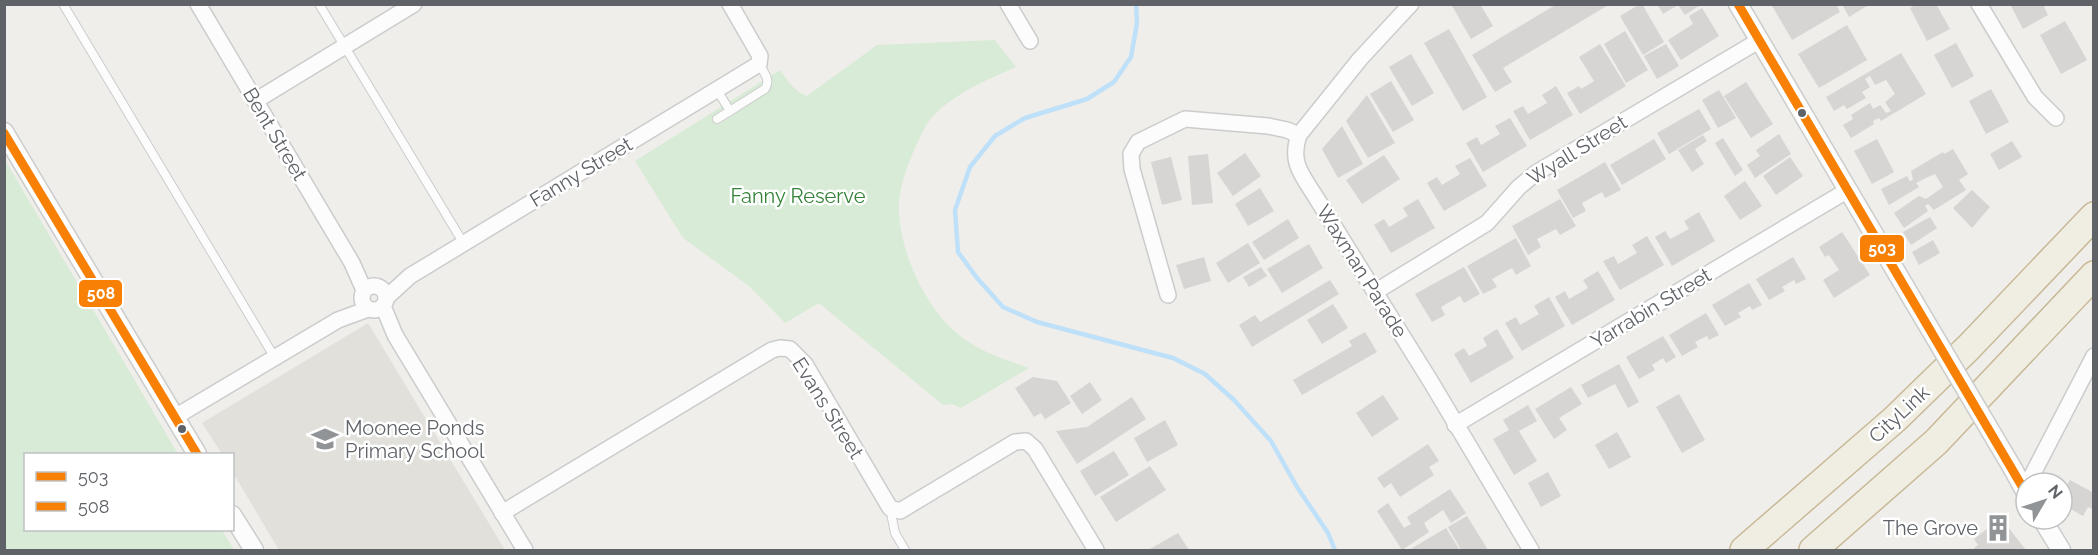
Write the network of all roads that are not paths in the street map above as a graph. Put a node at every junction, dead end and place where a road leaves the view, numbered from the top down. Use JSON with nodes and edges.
{"nodes":[{"id":1,"x":63,"y":4,"type":"edge"},
{"id":2,"x":198,"y":4,"type":"edge"},
{"id":3,"x":319,"y":4,"type":"edge"},
{"id":4,"x":414,"y":4,"type":"edge"},
{"id":5,"x":730,"y":4,"type":"edge"},
{"id":6,"x":1008,"y":4,"type":"edge"},
{"id":7,"x":1411,"y":4,"type":"edge"},
{"id":8,"x":1738,"y":4,"type":"edge"},
{"id":9,"x":1979,"y":4,"type":"edge"},
{"id":10,"x":1760,"y":40,"type":"junction"},
{"id":11,"x":1030,"y":41,"type":"dead end"},
{"id":12,"x":345,"y":46,"type":"junction"},
{"id":13,"x":755,"y":67,"type":"junction"},
{"id":14,"x":717,"y":90,"type":"junction"},
{"id":15,"x":255,"y":101,"type":"junction"},
{"id":16,"x":730,"y":111,"type":"junction"},
{"id":17,"x":2056,"y":117,"type":"dead end"},
{"id":18,"x":717,"y":119,"type":"dead end"},
{"id":19,"x":4,"y":132,"type":"edge"},
{"id":20,"x":1299,"y":135,"type":"junction"},
{"id":21,"x":1848,"y":190,"type":"junction"},
{"id":22,"x":2094,"y":201,"type":"edge"},
{"id":23,"x":2094,"y":216,"type":"edge"},
{"id":24,"x":464,"y":244,"type":"junction"},
{"id":25,"x":2050,"y":262,"type":"junction"},
{"id":26,"x":2094,"y":275,"type":"edge"},
{"id":27,"x":1374,"y":292,"type":"junction"},
{"id":28,"x":1168,"y":295,"type":"dead end"},
{"id":29,"x":374,"y":298,"type":"junction"},
{"id":30,"x":2094,"y":356,"type":"edge"},
{"id":31,"x":275,"y":358,"type":"junction"},
{"id":32,"x":175,"y":417,"type":"junction"},
{"id":33,"x":1455,"y":425,"type":"junction"},
{"id":34,"x":196,"y":453,"type":"edge"},
{"id":35,"x":2014,"y":471,"type":"edge"},
{"id":36,"x":2035,"y":471,"type":"edge"},
{"id":37,"x":890,"y":508,"type":"junction"},
{"id":38,"x":502,"y":513,"type":"junction"},
{"id":39,"x":234,"y":517,"type":"edge"},
{"id":40,"x":2049,"y":531,"type":"edge"},
{"id":41,"x":254,"y":550,"type":"edge"},
{"id":42,"x":525,"y":550,"type":"edge"},
{"id":43,"x":905,"y":550,"type":"edge"},
{"id":44,"x":1096,"y":550,"type":"edge"},
{"id":45,"x":1531,"y":550,"type":"edge"},
{"id":46,"x":1744,"y":550,"type":"edge"},
{"id":47,"x":1813,"y":550,"type":"edge"},
{"id":48,"x":2061,"y":550,"type":"edge"}],
"edges":[{"from":1,"to":31,"type":"lane"},
{"from":2,"to":15,"type":"street","name":"Bent Street"},
{"from":3,"to":12,"type":"lane"},
{"from":4,"to":12,"type":"street"},
{"from":5,"to":13,"type":"street"},
{"from":6,"to":11,"type":"street"},
{"from":7,"to":20,"type":"street"},
{"from":8,"to":10,"type":"street"},
{"from":9,"to":17,"type":"street"},
{"from":10,"to":21,"type":"street"},
{"from":10,"to":27,"type":"street","name":"Wyall Street"},
{"from":12,"to":15,"type":"street"},
{"from":12,"to":24,"type":"lane"},
{"from":13,"to":14,"type":"street","name":"Fanny Street"},
{"from":13,"to":16,"type":"lane"},
{"from":14,"to":16,"type":"lane"},
{"from":14,"to":24,"type":"street","name":"Fanny Street"},
{"from":15,"to":29,"type":"street","name":"Bent Street"},
{"from":16,"to":18,"type":"lane"},
{"from":19,"to":32,"type":"street"},
{"from":20,"to":27,"type":"street","name":"Waxman Parade"},
{"from":20,"to":28,"type":"street"},
{"from":21,"to":33,"type":"street","name":"Yarrabin Street"},
{"from":21,"to":35,"type":"street","bridge":true},
{"from":22,"to":25,"type":"highway"},
{"from":23,"to":25,"type":"highway","name":"CityLink"},
{"from":24,"to":29,"type":"street","name":"Fanny Street"},
{"from":25,"to":46,"type":"highway","name":"CityLink"},
{"from":26,"to":47,"type":"highway"},
{"from":27,"to":33,"type":"street","name":"Waxman Parade"},
{"from":29,"to":31,"type":"street","name":"Fanny Street"},
{"from":29,"to":38,"type":"street","name":"Bent Street"},
{"from":30,"to":36,"type":"street"},
{"from":31,"to":32,"type":"street","name":"Fanny Street"},
{"from":32,"to":34,"type":"street"},
{"from":33,"to":45,"type":"street","name":"Waxman Parade"},
{"from":37,"to":38,"type":"street","name":"Evans Street"},
{"from":37,"to":43,"type":"lane"},
{"from":37,"to":44,"type":"street"},
{"from":38,"to":42,"type":"street","name":"Bent Street"},
{"from":39,"to":41,"type":"street"},
{"from":40,"to":48,"type":"street"}]}
